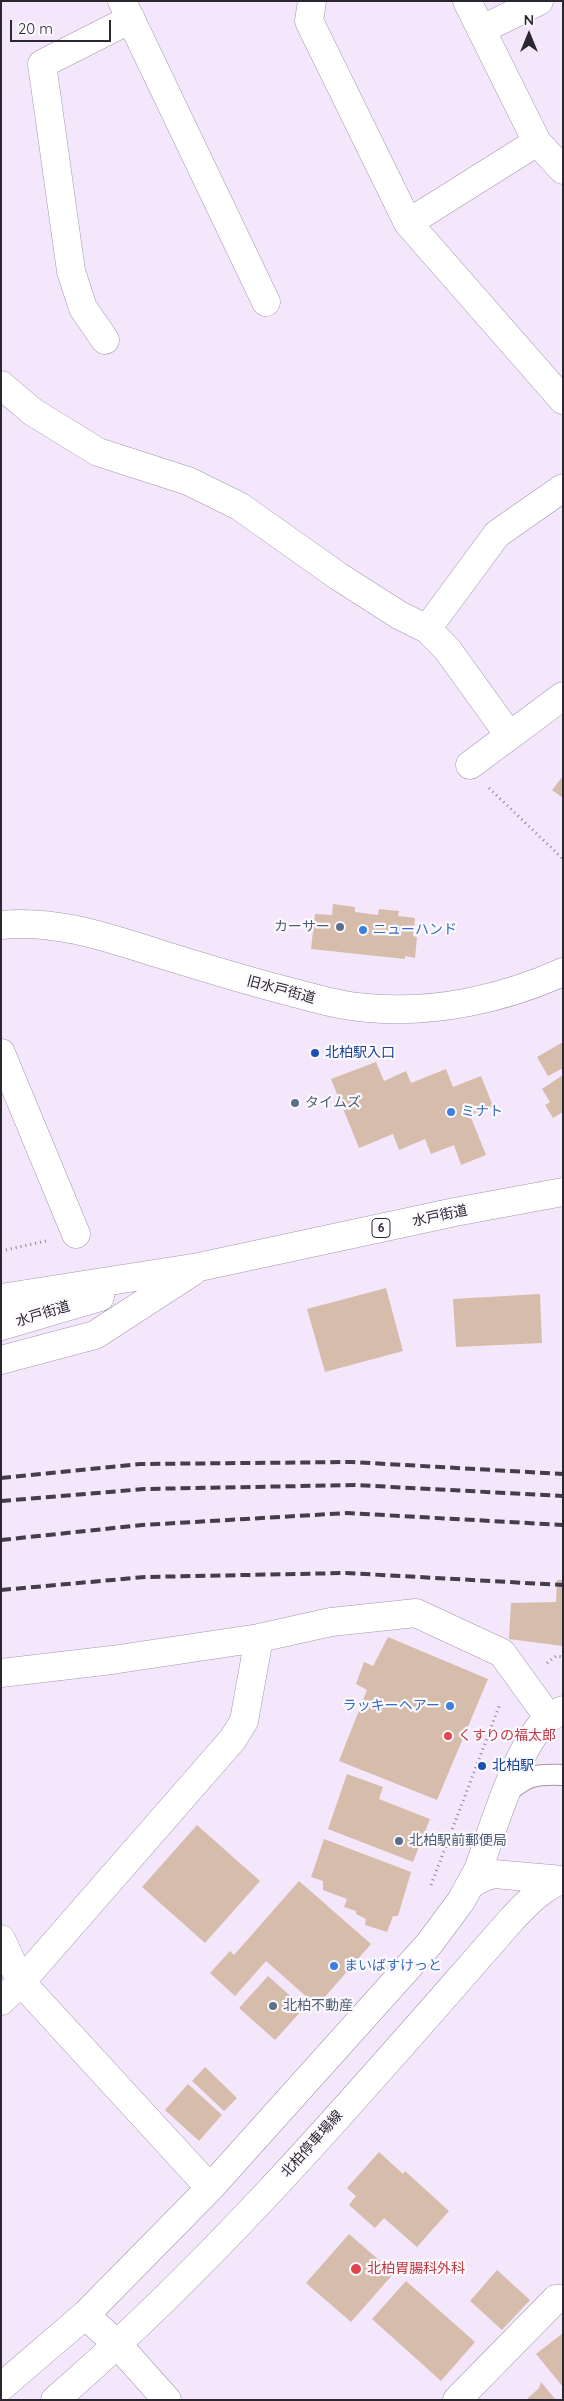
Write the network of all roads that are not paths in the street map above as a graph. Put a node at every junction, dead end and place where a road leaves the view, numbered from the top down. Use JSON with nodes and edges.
{"nodes":[{"id":1,"x":312,"y":1,"type":"edge"},
{"id":2,"x":467,"y":1,"type":"edge"},
{"id":3,"x":539,"y":1,"type":"edge"},
{"id":4,"x":126,"y":10,"type":"edge"},
{"id":5,"x":481,"y":30,"type":"junction"},
{"id":6,"x":537,"y":142,"type":"junction"},
{"id":7,"x":563,"y":170,"type":"edge"},
{"id":8,"x":408,"y":223,"type":"junction"},
{"id":9,"x":266,"y":302,"type":"dead end"},
{"id":10,"x":105,"y":340,"type":"dead end"},
{"id":11,"x":1,"y":385,"type":"edge"},
{"id":12,"x":563,"y":400,"type":"edge"},
{"id":13,"x":563,"y":488,"type":"edge"},
{"id":14,"x":427,"y":629,"type":"junction"},
{"id":15,"x":563,"y":696,"type":"edge"},
{"id":16,"x":509,"y":735,"type":"junction"},
{"id":17,"x":470,"y":765,"type":"road end"},
{"id":18,"x":1,"y":925,"type":"edge"},
{"id":19,"x":563,"y":972,"type":"edge"},
{"id":20,"x":1,"y":1053,"type":"edge"},
{"id":21,"x":563,"y":1192,"type":"edge"},
{"id":22,"x":76,"y":1234,"type":"road end"},
{"id":23,"x":199,"y":1267,"type":"junction"},
{"id":24,"x":1,"y":1298,"type":"edge"},
{"id":25,"x":1,"y":1326,"type":"edge"},
{"id":26,"x":1,"y":1360,"type":"edge"},
{"id":27,"x":259,"y":1638,"type":"junction"},
{"id":28,"x":1,"y":1673,"type":"edge"},
{"id":29,"x":556,"y":1714,"type":"edge"},
{"id":30,"x":563,"y":1775,"type":"edge"},
{"id":31,"x":507,"y":1794,"type":"junction"},
{"id":32,"x":474,"y":1877,"type":"junction"},
{"id":33,"x":561,"y":1880,"type":"edge"},
{"id":34,"x":1,"y":1939,"type":"edge"},
{"id":35,"x":21,"y":1982,"type":"junction"},
{"id":36,"x":1,"y":2001,"type":"edge"},
{"id":37,"x":210,"y":2188,"type":"junction"},
{"id":38,"x":563,"y":2299,"type":"edge"},
{"id":39,"x":84,"y":2315,"type":"junction"},
{"id":40,"x":118,"y":2345,"type":"junction"},
{"id":41,"x":1,"y":2387,"type":"edge"},
{"id":42,"x":55,"y":2400,"type":"edge"},
{"id":43,"x":167,"y":2400,"type":"edge"},
{"id":44,"x":457,"y":2400,"type":"edge"}],
"edges":[{"from":1,"to":8,"type":"main road"},
{"from":2,"to":5,"type":"main road"},
{"from":3,"to":5,"type":"main road"},
{"from":4,"to":9,"type":"main road"},
{"from":4,"to":10,"type":"main road"},
{"from":5,"to":6,"type":"main road"},
{"from":6,"to":7,"type":"main road"},
{"from":6,"to":8,"type":"main road"},
{"from":8,"to":12,"type":"main road"},
{"from":11,"to":14,"type":"main road"},
{"from":13,"to":14,"type":"main road"},
{"from":14,"to":16,"type":"main road"},
{"from":15,"to":16,"type":"main road"},
{"from":16,"to":17,"type":"main road"},
{"from":18,"to":19,"type":"main road","name":"旧水戸街道"},
{"from":20,"to":22,"type":"main road"},
{"from":21,"to":23,"type":"main road","name":"水戸街道","number":"6"},
{"from":23,"to":24,"type":"main road","name":"水戸街道","number":"6"},
{"from":23,"to":25,"type":"main road","name":"水戸街道","number":"6"},
{"from":23,"to":26,"type":"main road"},
{"from":27,"to":28,"type":"main road"},
{"from":27,"to":29,"type":"main road"},
{"from":27,"to":35,"type":"main road"},
{"from":29,"to":31,"type":"main road"},
{"from":30,"to":31,"type":"lane"},
{"from":31,"to":32,"type":"main road"},
{"from":32,"to":33,"type":"main road"},
{"from":32,"to":37,"type":"main road"},
{"from":33,"to":40,"type":"main road","name":"北柏停車場線"},
{"from":34,"to":35,"type":"main road"},
{"from":35,"to":36,"type":"main road"},
{"from":35,"to":37,"type":"main road"},
{"from":37,"to":39,"type":"main road"},
{"from":38,"to":44,"type":"main road"},
{"from":39,"to":40,"type":"main road"},
{"from":39,"to":41,"type":"main road"},
{"from":40,"to":42,"type":"main road","name":"北柏停車場線"},
{"from":40,"to":43,"type":"main road"}]}
